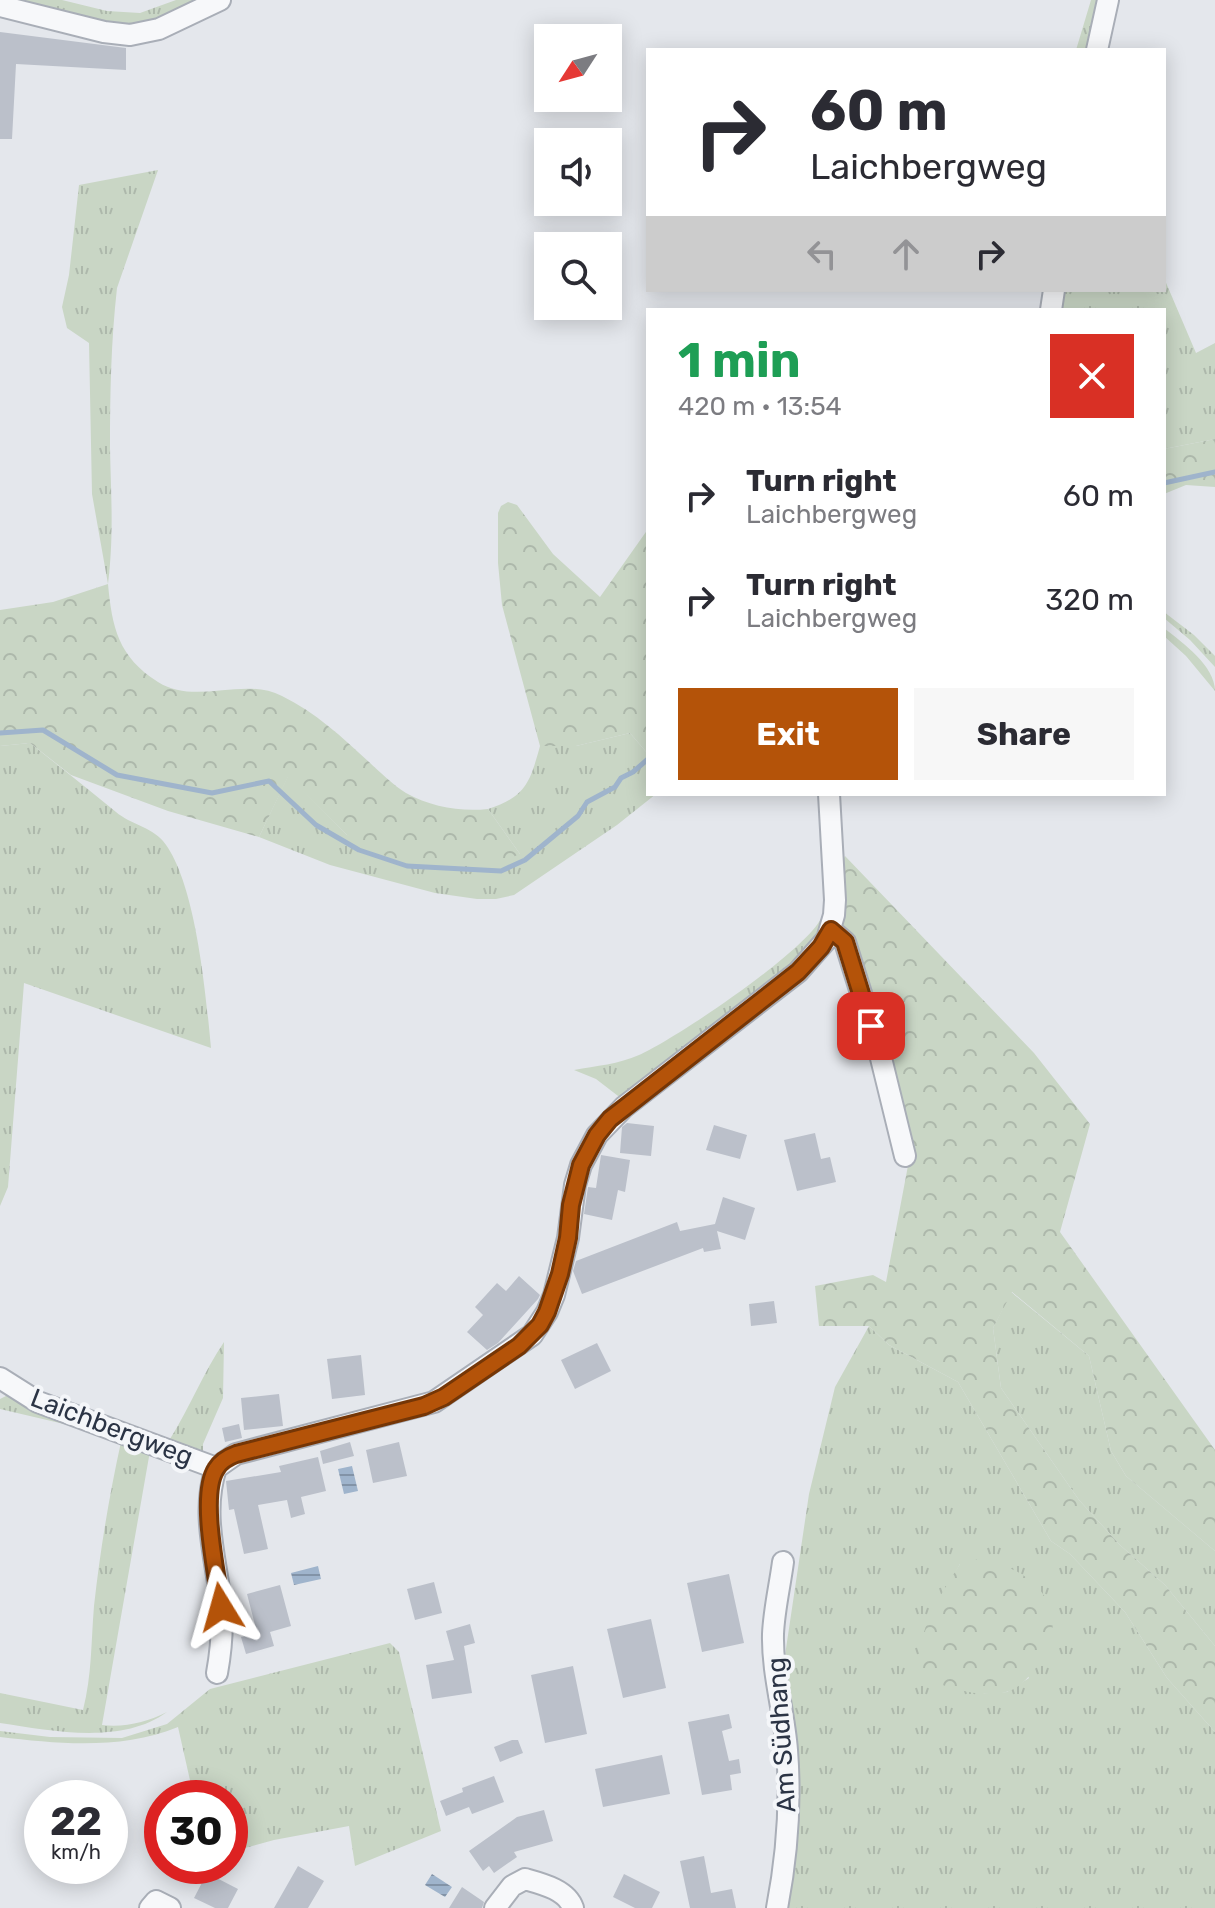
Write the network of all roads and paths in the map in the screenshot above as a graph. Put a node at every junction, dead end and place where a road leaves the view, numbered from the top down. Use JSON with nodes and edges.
{"nodes":[{"id":1,"x":220,"y":0,"type":"edge"},
{"id":2,"x":1108,"y":0,"type":"edge"},
{"id":3,"x":0,"y":6,"type":"edge"},
{"id":4,"x":1097,"y":48,"type":"edge"},
{"id":5,"x":829,"y":796,"type":"edge"},
{"id":6,"x":831,"y":930,"type":"junction"},
{"id":7,"x":905,"y":1156,"type":"dead end"},
{"id":8,"x":0,"y":1379,"type":"edge"},
{"id":9,"x":216,"y":1468,"type":"junction"},
{"id":10,"x":783,"y":1562,"type":"dead end"},
{"id":11,"x":217,"y":1673,"type":"dead end"},
{"id":12,"x":150,"y":1908,"type":"edge"},
{"id":13,"x":170,"y":1908,"type":"edge"},
{"id":14,"x":495,"y":1908,"type":"edge"},
{"id":15,"x":573,"y":1908,"type":"edge"},
{"id":16,"x":777,"y":1908,"type":"edge"}],
"edges":[{"from":1,"to":3,"type":"street"},
{"from":2,"to":4,"type":"street"},
{"from":5,"to":6,"type":"street"},
{"from":6,"to":7,"type":"street"},
{"from":6,"to":9,"type":"street","name":"Laichbergweg"},
{"from":8,"to":9,"type":"street","name":"Laichbergweg"},
{"from":9,"to":11,"type":"street"},
{"from":10,"to":16,"type":"street","name":"Am Südhang"},
{"from":12,"to":13,"type":"street"},
{"from":14,"to":15,"type":"street"}]}
